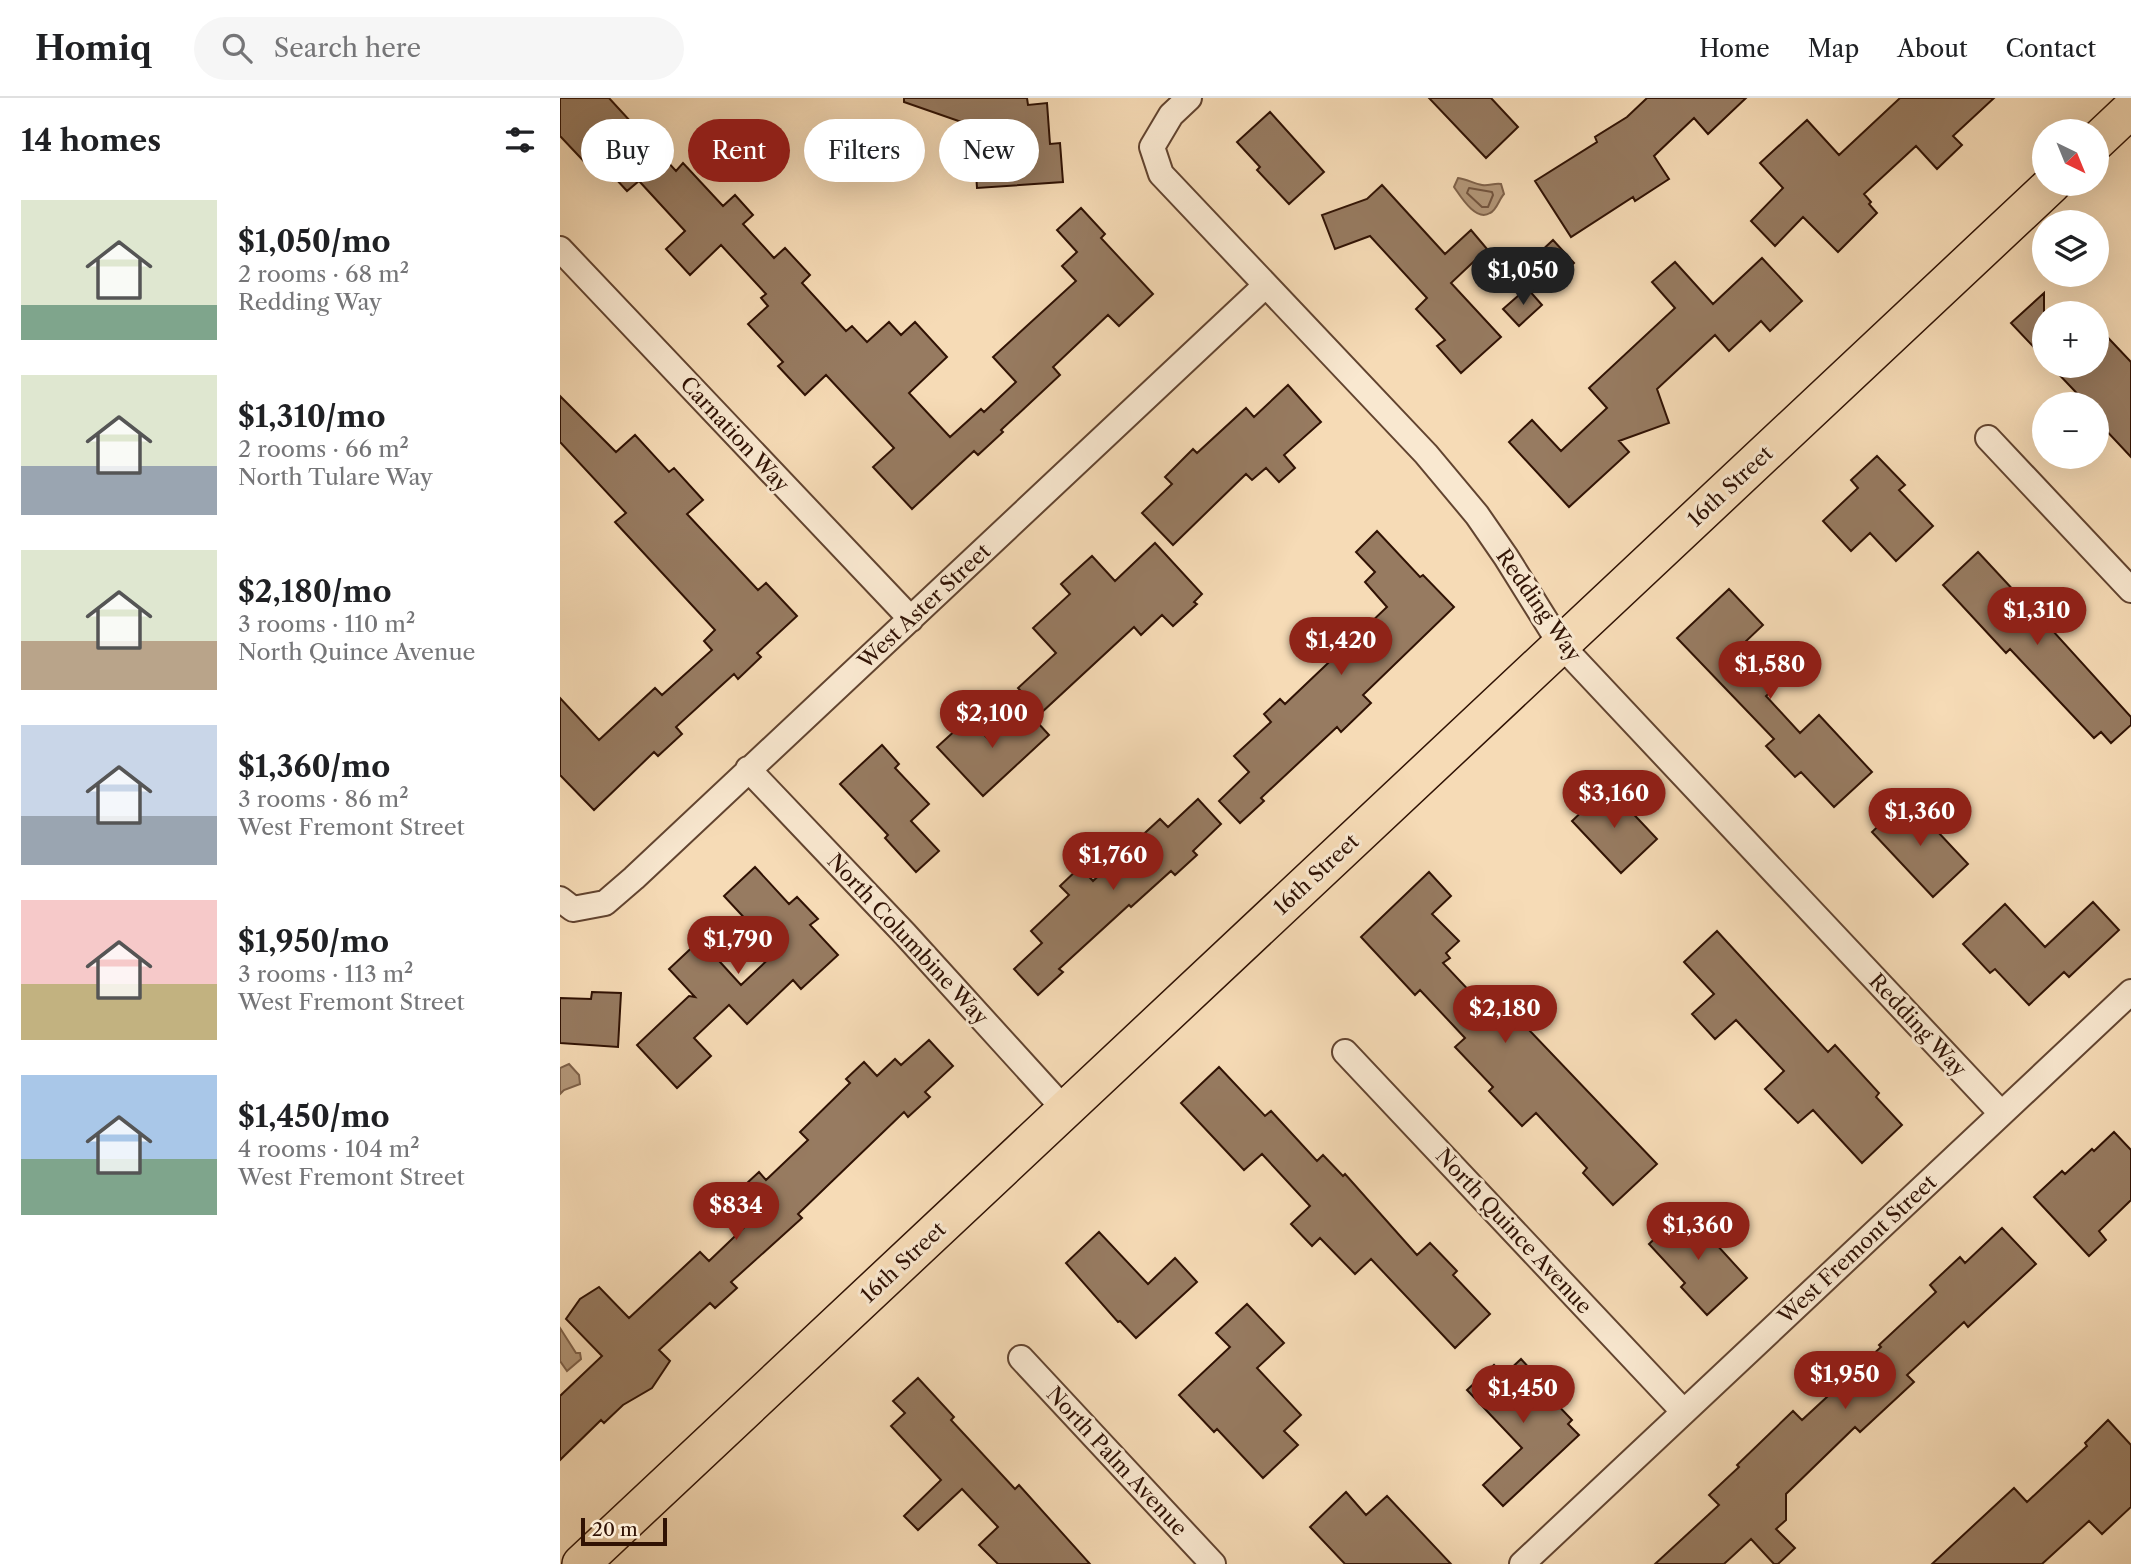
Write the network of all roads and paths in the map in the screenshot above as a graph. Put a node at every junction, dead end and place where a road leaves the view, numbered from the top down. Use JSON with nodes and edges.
{"nodes":[{"id":1,"x":1189,"y":98,"type":"edge"},
{"id":2,"x":2131,"y":109,"type":"edge"},
{"id":3,"x":2109,"y":130,"type":"edge"},
{"id":4,"x":2039,"y":196,"type":"edge"},
{"id":5,"x":560,"y":249,"type":"edge"},
{"id":6,"x":1266,"y":285,"type":"junction"},
{"id":7,"x":1988,"y":438,"type":"dead end"},
{"id":8,"x":2131,"y":590,"type":"edge"},
{"id":9,"x":911,"y":619,"type":"junction"},
{"id":10,"x":1561,"y":645,"type":"junction"},
{"id":11,"x":748,"y":769,"type":"junction"},
{"id":12,"x":567,"y":904,"type":"edge"},
{"id":13,"x":2131,"y":992,"type":"edge"},
{"id":14,"x":1345,"y":1052,"type":"dead end"},
{"id":15,"x":1065,"y":1110,"type":"junction"},
{"id":16,"x":2000,"y":1112,"type":"junction"},
{"id":17,"x":1021,"y":1358,"type":"dead end"},
{"id":18,"x":1683,"y":1411,"type":"junction"},
{"id":19,"x":581,"y":1564,"type":"edge"},
{"id":20,"x":1213,"y":1564,"type":"edge"},
{"id":21,"x":1522,"y":1564,"type":"edge"}],
"edges":[{"from":1,"to":6,"type":"street","name":"Redding Way"},
{"from":2,"to":3,"type":"main road"},
{"from":4,"to":10,"type":"main road","name":"16th Street"},
{"from":5,"to":9,"type":"street","name":"Carnation Way"},
{"from":6,"to":9,"type":"street","name":"West Aster Street"},
{"from":6,"to":10,"type":"street","name":"Redding Way"},
{"from":7,"to":8,"type":"street"},
{"from":9,"to":11,"type":"street","name":"West Aster Street"},
{"from":10,"to":15,"type":"main road","name":"16th Street"},
{"from":10,"to":16,"type":"street","name":"Redding Way"},
{"from":11,"to":12,"type":"street","name":"West Aster Street"},
{"from":11,"to":15,"type":"street","name":"North Columbine Way"},
{"from":13,"to":16,"type":"street","name":"West Fremont Street"},
{"from":14,"to":18,"type":"street","name":"North Quince Avenue"},
{"from":15,"to":19,"type":"main road","name":"16th Street"},
{"from":16,"to":18,"type":"street","name":"West Fremont Street"},
{"from":17,"to":20,"type":"street","name":"North Palm Avenue"},
{"from":18,"to":21,"type":"street","name":"West Fremont Street"}]}
